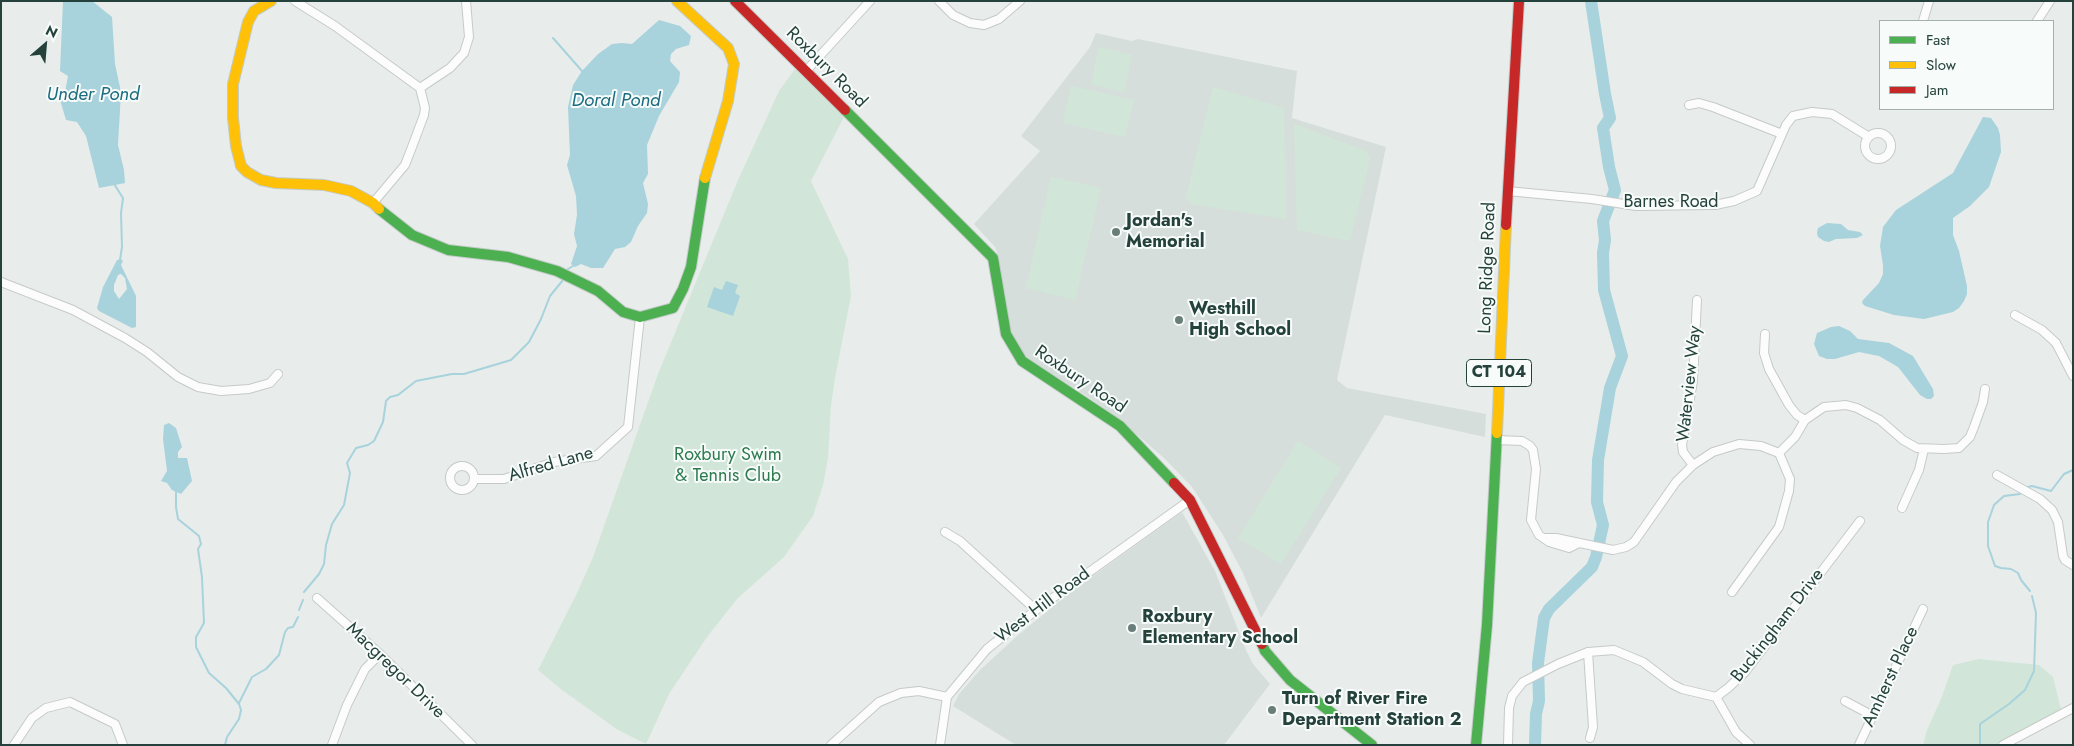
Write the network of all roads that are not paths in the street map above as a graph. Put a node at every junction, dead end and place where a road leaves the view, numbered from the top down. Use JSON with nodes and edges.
{"nodes":[{"id":1,"x":271,"y":1,"type":"edge"},
{"id":2,"x":295,"y":1,"type":"edge"},
{"id":3,"x":466,"y":1,"type":"edge"},
{"id":4,"x":735,"y":1,"type":"edge"},
{"id":5,"x":870,"y":1,"type":"edge"},
{"id":6,"x":939,"y":1,"type":"edge"},
{"id":7,"x":1020,"y":1,"type":"edge"},
{"id":8,"x":1519,"y":1,"type":"edge"},
{"id":9,"x":1929,"y":1,"type":"edge"},
{"id":10,"x":2050,"y":1,"type":"edge"},
{"id":11,"x":679,"y":2,"type":"edge"},
{"id":12,"x":1923,"y":20,"type":"edge"},
{"id":13,"x":2038,"y":20,"type":"edge"},
{"id":14,"x":806,"y":71,"type":"junction"},
{"id":15,"x":420,"y":88,"type":"junction"},
{"id":16,"x":1689,"y":105,"type":"dead end"},
{"id":17,"x":1782,"y":134,"type":"junction"},
{"id":18,"x":1869,"y":137,"type":"dead end"},
{"id":19,"x":1507,"y":191,"type":"junction"},
{"id":20,"x":374,"y":203,"type":"junction"},
{"id":21,"x":1,"y":282,"type":"edge"},
{"id":22,"x":1697,"y":300,"type":"dead end"},
{"id":23,"x":2015,"y":315,"type":"dead end"},
{"id":24,"x":640,"y":317,"type":"junction"},
{"id":25,"x":1764,"y":334,"type":"dead end"},
{"id":26,"x":278,"y":374,"type":"dead end"},
{"id":27,"x":2073,"y":376,"type":"edge"},
{"id":28,"x":1985,"y":389,"type":"dead end"},
{"id":29,"x":1805,"y":420,"type":"junction"},
{"id":30,"x":1497,"y":440,"type":"junction"},
{"id":31,"x":1924,"y":449,"type":"junction"},
{"id":32,"x":1779,"y":452,"type":"junction"},
{"id":33,"x":1694,"y":465,"type":"junction"},
{"id":34,"x":1997,"y":475,"type":"dead end"},
{"id":35,"x":474,"y":479,"type":"dead end"},
{"id":36,"x":1190,"y":500,"type":"junction"},
{"id":37,"x":1902,"y":508,"type":"dead end"},
{"id":38,"x":1860,"y":521,"type":"dead end"},
{"id":39,"x":945,"y":532,"type":"dead end"},
{"id":40,"x":2073,"y":565,"type":"edge"},
{"id":41,"x":1732,"y":592,"type":"dead end"},
{"id":42,"x":317,"y":598,"type":"dead end"},
{"id":43,"x":1923,"y":609,"type":"dead end"},
{"id":44,"x":1036,"y":610,"type":"junction"},
{"id":45,"x":1588,"y":652,"type":"junction"},
{"id":46,"x":380,"y":654,"type":"junction"},
{"id":47,"x":947,"y":697,"type":"junction"},
{"id":48,"x":1716,"y":697,"type":"junction"},
{"id":49,"x":1845,"y":701,"type":"dead end"},
{"id":50,"x":2073,"y":708,"type":"edge"},
{"id":51,"x":1873,"y":716,"type":"junction"},
{"id":52,"x":1590,"y":738,"type":"dead end"},
{"id":53,"x":14,"y":745,"type":"edge"},
{"id":54,"x":123,"y":745,"type":"edge"},
{"id":55,"x":332,"y":745,"type":"edge"},
{"id":56,"x":472,"y":745,"type":"edge"},
{"id":57,"x":831,"y":745,"type":"edge"},
{"id":58,"x":940,"y":745,"type":"edge"},
{"id":59,"x":1372,"y":745,"type":"edge"},
{"id":60,"x":1476,"y":745,"type":"edge"},
{"id":61,"x":1508,"y":745,"type":"edge"},
{"id":62,"x":1750,"y":745,"type":"edge"},
{"id":63,"x":1859,"y":745,"type":"edge"},
{"id":64,"x":2003,"y":745,"type":"edge"}],
"edges":[{"from":1,"to":20,"type":"street"},
{"from":2,"to":15,"type":"street"},
{"from":3,"to":15,"type":"street"},
{"from":4,"to":14,"type":"street","name":"Roxbury Road"},
{"from":5,"to":14,"type":"street"},
{"from":6,"to":7,"type":"street"},
{"from":8,"to":19,"type":"street","name":"Long Ridge Road","number":"CT 104"},
{"from":9,"to":12,"type":"street"},
{"from":10,"to":13,"type":"street"},
{"from":11,"to":24,"type":"street"},
{"from":14,"to":36,"type":"street","name":"Roxbury Road"},
{"from":15,"to":20,"type":"street"},
{"from":16,"to":17,"type":"street"},
{"from":17,"to":18,"type":"street","name":"Barnes Road"},
{"from":17,"to":19,"type":"street","name":"Barnes Road"},
{"from":19,"to":30,"type":"street","name":"Long Ridge Road","number":"CT 104"},
{"from":20,"to":24,"type":"street"},
{"from":21,"to":26,"type":"street"},
{"from":22,"to":33,"type":"street","name":"Waterview Way"},
{"from":23,"to":27,"type":"street"},
{"from":24,"to":35,"type":"street","name":"Alfred Lane"},
{"from":25,"to":29,"type":"street"},
{"from":28,"to":31,"type":"street"},
{"from":29,"to":31,"type":"street"},
{"from":29,"to":32,"type":"street"},
{"from":30,"to":33,"type":"street"},
{"from":30,"to":60,"type":"street","name":"Long Ridge Road","number":"CT 104"},
{"from":31,"to":37,"type":"street"},
{"from":32,"to":33,"type":"street"},
{"from":32,"to":41,"type":"street"},
{"from":34,"to":40,"type":"street"},
{"from":36,"to":44,"type":"street","name":"West Hill Road"},
{"from":36,"to":59,"type":"street","name":"Roxbury Road"},
{"from":38,"to":48,"type":"street","name":"Buckingham Drive"},
{"from":39,"to":44,"type":"street"},
{"from":42,"to":46,"type":"street","name":"Macgregor Drive"},
{"from":43,"to":51,"type":"street","name":"Amherst Place"},
{"from":44,"to":47,"type":"street","name":"West Hill Road"},
{"from":45,"to":48,"type":"street","name":"Buckingham Drive"},
{"from":45,"to":52,"type":"street"},
{"from":45,"to":61,"type":"street","name":"Buckingham Drive"},
{"from":46,"to":55,"type":"street"},
{"from":46,"to":56,"type":"street","name":"Macgregor Drive"},
{"from":47,"to":57,"type":"street"},
{"from":47,"to":58,"type":"street"},
{"from":48,"to":62,"type":"street"},
{"from":49,"to":51,"type":"street"},
{"from":50,"to":64,"type":"street"},
{"from":51,"to":63,"type":"street","name":"Amherst Place"},
{"from":53,"to":54,"type":"street"}]}
